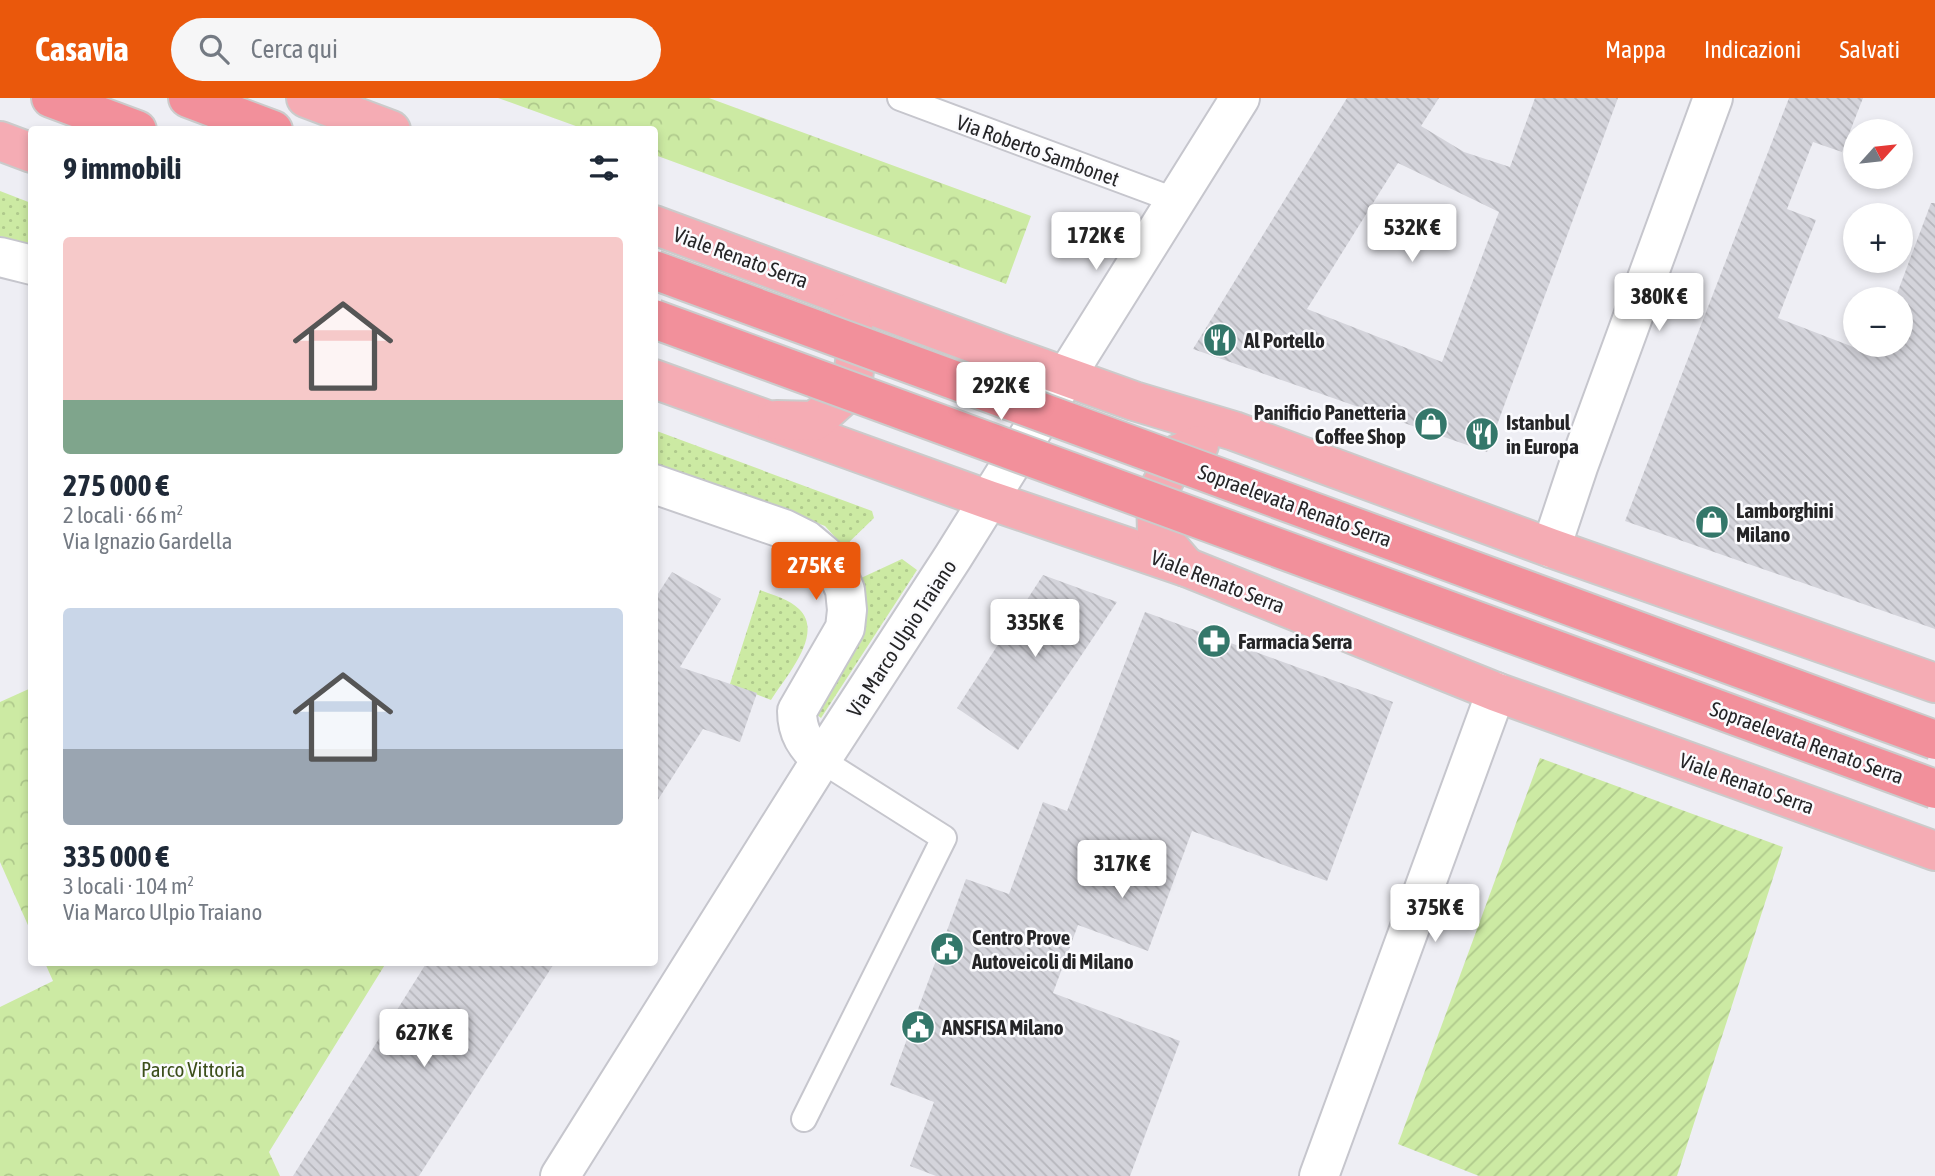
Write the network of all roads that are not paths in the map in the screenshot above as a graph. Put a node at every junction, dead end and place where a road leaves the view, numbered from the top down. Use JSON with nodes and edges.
{"nodes":[{"id":1,"x":51,"y":98,"type":"edge"},
{"id":2,"x":188,"y":98,"type":"edge"},
{"id":3,"x":306,"y":98,"type":"edge"},
{"id":4,"x":900,"y":98,"type":"edge"},
{"id":5,"x":1240,"y":98,"type":"edge"},
{"id":6,"x":1713,"y":98,"type":"edge"},
{"id":7,"x":126,"y":126,"type":"edge"},
{"id":8,"x":262,"y":126,"type":"edge"},
{"id":9,"x":380,"y":126,"type":"edge"},
{"id":10,"x":0,"y":141,"type":"edge"},
{"id":11,"x":28,"y":152,"type":"edge"},
{"id":12,"x":1177,"y":201,"type":"junction"},
{"id":13,"x":658,"y":226,"type":"edge"},
{"id":14,"x":0,"y":257,"type":"edge"},
{"id":15,"x":28,"y":264,"type":"edge"},
{"id":16,"x":658,"y":271,"type":"edge"},
{"id":17,"x":844,"y":294,"type":"junction"},
{"id":18,"x":658,"y":320,"type":"edge"},
{"id":19,"x":1064,"y":376,"type":"junction"},
{"id":20,"x":658,"y":380,"type":"edge"},
{"id":21,"x":770,"y":420,"type":"junction"},
{"id":22,"x":1234,"y":430,"type":"junction"},
{"id":23,"x":658,"y":485,"type":"edge"},
{"id":24,"x":989,"y":500,"type":"junction"},
{"id":25,"x":1551,"y":548,"type":"junction"},
{"id":26,"x":1186,"y":567,"type":"junction"},
{"id":27,"x":1935,"y":683,"type":"edge"},
{"id":28,"x":1496,"y":692,"type":"junction"},
{"id":29,"x":1935,"y":740,"type":"edge"},
{"id":30,"x":821,"y":761,"type":"junction"},
{"id":31,"x":1935,"y":789,"type":"edge"},
{"id":32,"x":1935,"y":851,"type":"edge"},
{"id":33,"x":804,"y":1119,"type":"dead end"},
{"id":34,"x":560,"y":1176,"type":"edge"},
{"id":35,"x":1319,"y":1176,"type":"edge"}],
"edges":[{"from":1,"to":7,"type":"highway"},
{"from":2,"to":8,"type":"highway"},
{"from":3,"to":9,"type":"main road"},
{"from":4,"to":12,"type":"lane","name":"Via Roberto Sambonet"},
{"from":5,"to":12,"type":"street","name":"Via Marco Ulpio Traiano"},
{"from":6,"to":25,"type":"street"},
{"from":10,"to":11,"type":"main road"},
{"from":12,"to":19,"type":"street","name":"Via Marco Ulpio Traiano"},
{"from":13,"to":17,"type":"main road","name":"Viale Renato Serra"},
{"from":14,"to":15,"type":"street"},
{"from":16,"to":29,"type":"highway","name":"Sopraelevata Renato Serra","bridge":true},
{"from":17,"to":19,"type":"main road","name":"Viale Renato Serra"},
{"from":17,"to":21,"type":"main road"},
{"from":18,"to":31,"type":"highway","name":"Sopraelevata Renato Serra","bridge":true},
{"from":19,"to":22,"type":"main road","name":"Viale Renato Serra"},
{"from":19,"to":24,"type":"street","name":"Via Marco Ulpio Traiano"},
{"from":20,"to":21,"type":"main road","name":"Viale Renato Serra"},
{"from":21,"to":24,"type":"main road","name":"Viale Renato Serra"},
{"from":22,"to":25,"type":"main road","name":"Viale Renato Serra"},
{"from":22,"to":26,"type":"main road"},
{"from":23,"to":30,"type":"street"},
{"from":24,"to":26,"type":"main road","name":"Viale Renato Serra"},
{"from":24,"to":30,"type":"street","name":"Via Marco Ulpio Traiano"},
{"from":25,"to":27,"type":"main road","name":"Viale Renato Serra"},
{"from":26,"to":28,"type":"main road","name":"Viale Renato Serra"},
{"from":28,"to":32,"type":"main road","name":"Viale Renato Serra"},
{"from":28,"to":35,"type":"street"},
{"from":30,"to":33,"type":"lane"},
{"from":30,"to":34,"type":"street","name":"Via Marco Ulpio Traiano"}]}
